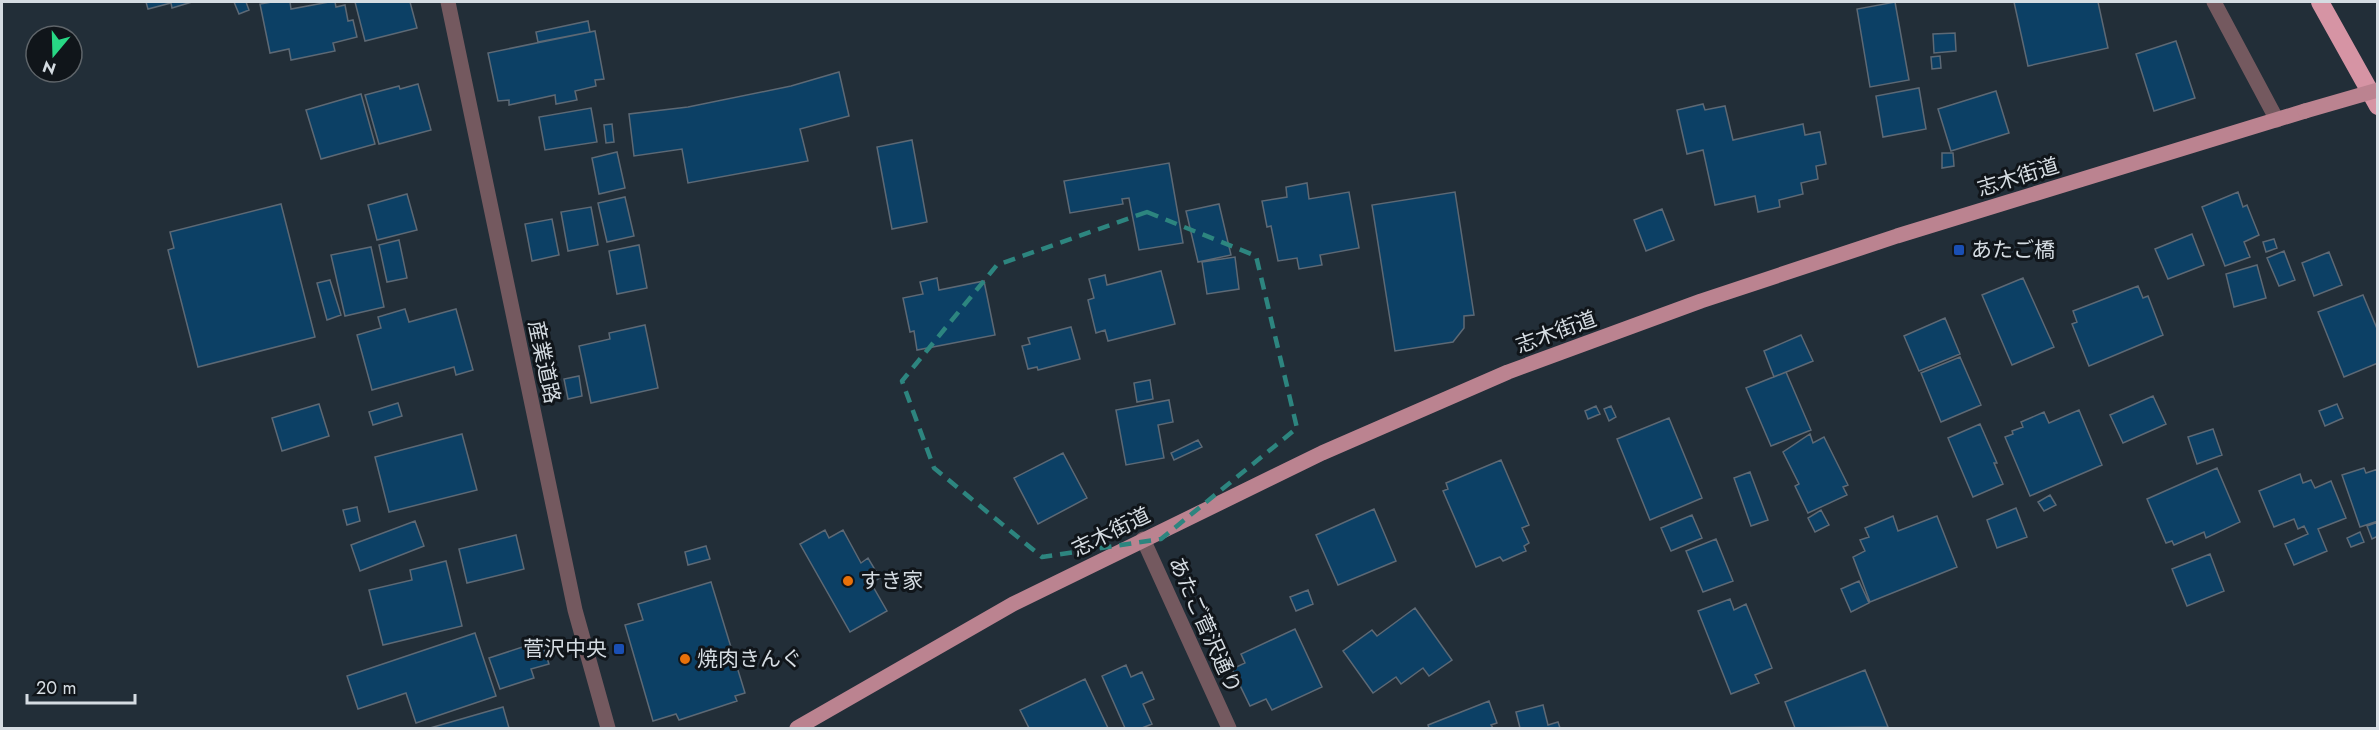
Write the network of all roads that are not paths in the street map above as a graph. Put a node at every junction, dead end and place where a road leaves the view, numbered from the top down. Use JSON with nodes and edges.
{"nodes":[{"id":1,"x":448,"y":2,"type":"edge"},
{"id":2,"x":2214,"y":2,"type":"edge"},
{"id":3,"x":2320,"y":2,"type":"edge"},
{"id":4,"x":2378,"y":90,"type":"edge"},
{"id":5,"x":2378,"y":106,"type":"edge"},
{"id":6,"x":2277,"y":120,"type":"junction"},
{"id":7,"x":1143,"y":539,"type":"junction"},
{"id":8,"x":608,"y":729,"type":"edge"},
{"id":9,"x":797,"y":729,"type":"edge"},
{"id":10,"x":1229,"y":729,"type":"edge"}],
"edges":[{"from":1,"to":8,"type":"street","name":"産業道路"},
{"from":2,"to":6,"type":"street"},
{"from":3,"to":5,"type":"highway"},
{"from":4,"to":6,"type":"main road","name":"志木街道","bridge":true},
{"from":6,"to":7,"type":"main road","name":"志木街道"},
{"from":7,"to":9,"type":"main road","name":"志木街道"},
{"from":7,"to":10,"type":"street","name":"あたご菅沢通り"}]}
